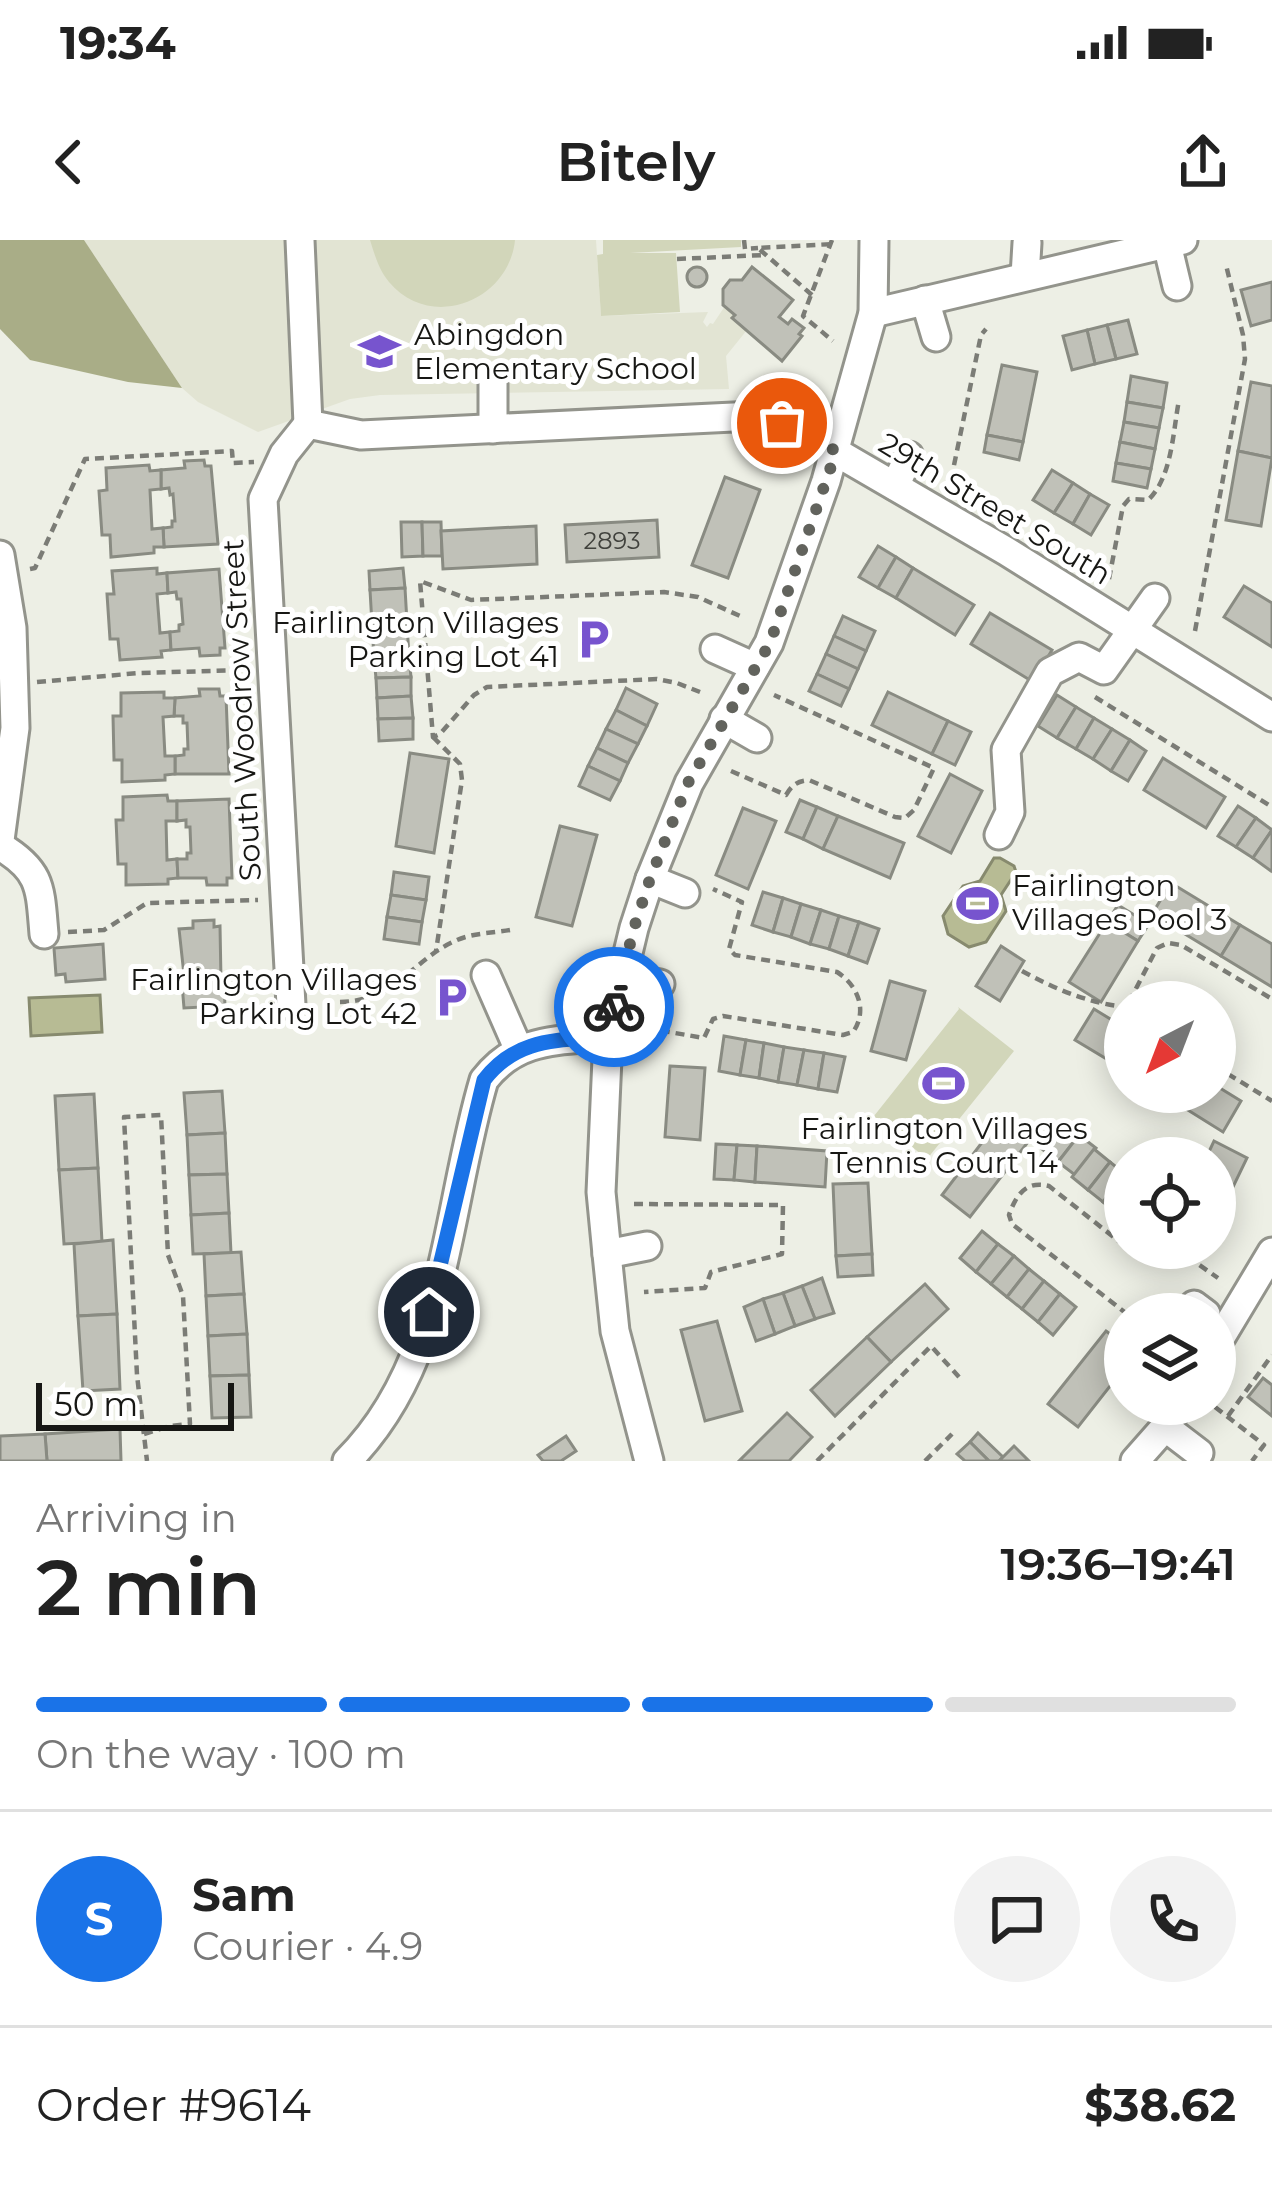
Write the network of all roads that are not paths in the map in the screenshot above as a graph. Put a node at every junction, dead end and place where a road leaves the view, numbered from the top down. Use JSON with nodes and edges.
{"nodes":[{"id":1,"x":300,"y":240,"type":"edge"},
{"id":2,"x":874,"y":240,"type":"edge"},
{"id":3,"x":1175,"y":242,"type":"edge"},
{"id":4,"x":1027,"y":243,"type":"dead end"},
{"id":5,"x":1025,"y":276,"type":"junction"},
{"id":6,"x":1177,"y":286,"type":"dead end"},
{"id":7,"x":925,"y":300,"type":"junction"},
{"id":8,"x":872,"y":313,"type":"junction"},
{"id":9,"x":936,"y":338,"type":"dead end"},
{"id":10,"x":493,"y":384,"type":"dead end"},
{"id":11,"x":308,"y":424,"type":"junction"},
{"id":12,"x":493,"y":429,"type":"junction"},
{"id":13,"x":836,"y":452,"type":"junction"},
{"id":14,"x":909,"y":456,"type":"dead end"},
{"id":15,"x":895,"y":486,"type":"junction"},
{"id":16,"x":1,"y":563,"type":"edge"},
{"id":17,"x":1155,"y":598,"type":"dead end"},
{"id":18,"x":1133,"y":632,"type":"junction"},
{"id":19,"x":715,"y":649,"type":"dead end"},
{"id":20,"x":755,"y":667,"type":"junction"},
{"id":21,"x":1272,"y":717,"type":"edge"},
{"id":22,"x":724,"y":719,"type":"junction"},
{"id":23,"x":757,"y":739,"type":"dead end"},
{"id":24,"x":999,"y":835,"type":"dead end"},
{"id":25,"x":0,"y":843,"type":"edge"},
{"id":26,"x":650,"y":879,"type":"junction"},
{"id":27,"x":697,"y":891,"type":"road end"},
{"id":28,"x":44,"y":934,"type":"road end"},
{"id":29,"x":486,"y":975,"type":"dead end"},
{"id":30,"x":621,"y":977,"type":"junction"},
{"id":31,"x":660,"y":983,"type":"dead end"},
{"id":32,"x":291,"y":1005,"type":"dead end"},
{"id":33,"x":608,"y":1036,"type":"junction"},
{"id":34,"x":518,"y":1048,"type":"junction"},
{"id":35,"x":647,"y":1246,"type":"dead end"},
{"id":36,"x":1272,"y":1252,"type":"edge"},
{"id":37,"x":607,"y":1255,"type":"junction"},
{"id":38,"x":1236,"y":1294,"type":"edge"},
{"id":39,"x":1164,"y":1425,"type":"edge"},
{"id":40,"x":1179,"y":1425,"type":"edge"},
{"id":41,"x":1199,"y":1453,"type":"dead end"},
{"id":42,"x":347,"y":1461,"type":"edge"},
{"id":43,"x":649,"y":1461,"type":"edge"},
{"id":44,"x":1135,"y":1461,"type":"edge"}],
"edges":[{"from":1,"to":11,"type":"street"},
{"from":2,"to":8,"type":"street"},
{"from":3,"to":5,"type":"street"},
{"from":3,"to":6,"type":"street"},
{"from":4,"to":5,"type":"street"},
{"from":5,"to":7,"type":"street"},
{"from":7,"to":8,"type":"street"},
{"from":7,"to":9,"type":"street"},
{"from":8,"to":13,"type":"street"},
{"from":10,"to":12,"type":"street"},
{"from":11,"to":12,"type":"street","name":"29th Street South"},
{"from":11,"to":32,"type":"street","name":"South Woodrow Street"},
{"from":12,"to":13,"type":"street","name":"29th Street South"},
{"from":13,"to":15,"type":"street","name":"29th Street South"},
{"from":13,"to":20,"type":"street"},
{"from":14,"to":15,"type":"street"},
{"from":15,"to":18,"type":"street","name":"29th Street South"},
{"from":16,"to":25,"type":"street"},
{"from":17,"to":18,"type":"street"},
{"from":18,"to":21,"type":"street","name":"29th Street South"},
{"from":18,"to":24,"type":"street"},
{"from":19,"to":20,"type":"street"},
{"from":20,"to":22,"type":"street"},
{"from":22,"to":23,"type":"street"},
{"from":22,"to":26,"type":"street"},
{"from":25,"to":28,"type":"street"},
{"from":26,"to":27,"type":"street"},
{"from":26,"to":30,"type":"street"},
{"from":29,"to":34,"type":"street"},
{"from":30,"to":31,"type":"street"},
{"from":30,"to":33,"type":"street"},
{"from":33,"to":34,"type":"street"},
{"from":33,"to":37,"type":"street"},
{"from":34,"to":42,"type":"street"},
{"from":35,"to":37,"type":"street"},
{"from":36,"to":38,"type":"street"},
{"from":37,"to":43,"type":"street"},
{"from":39,"to":44,"type":"street"},
{"from":40,"to":41,"type":"street"}]}
